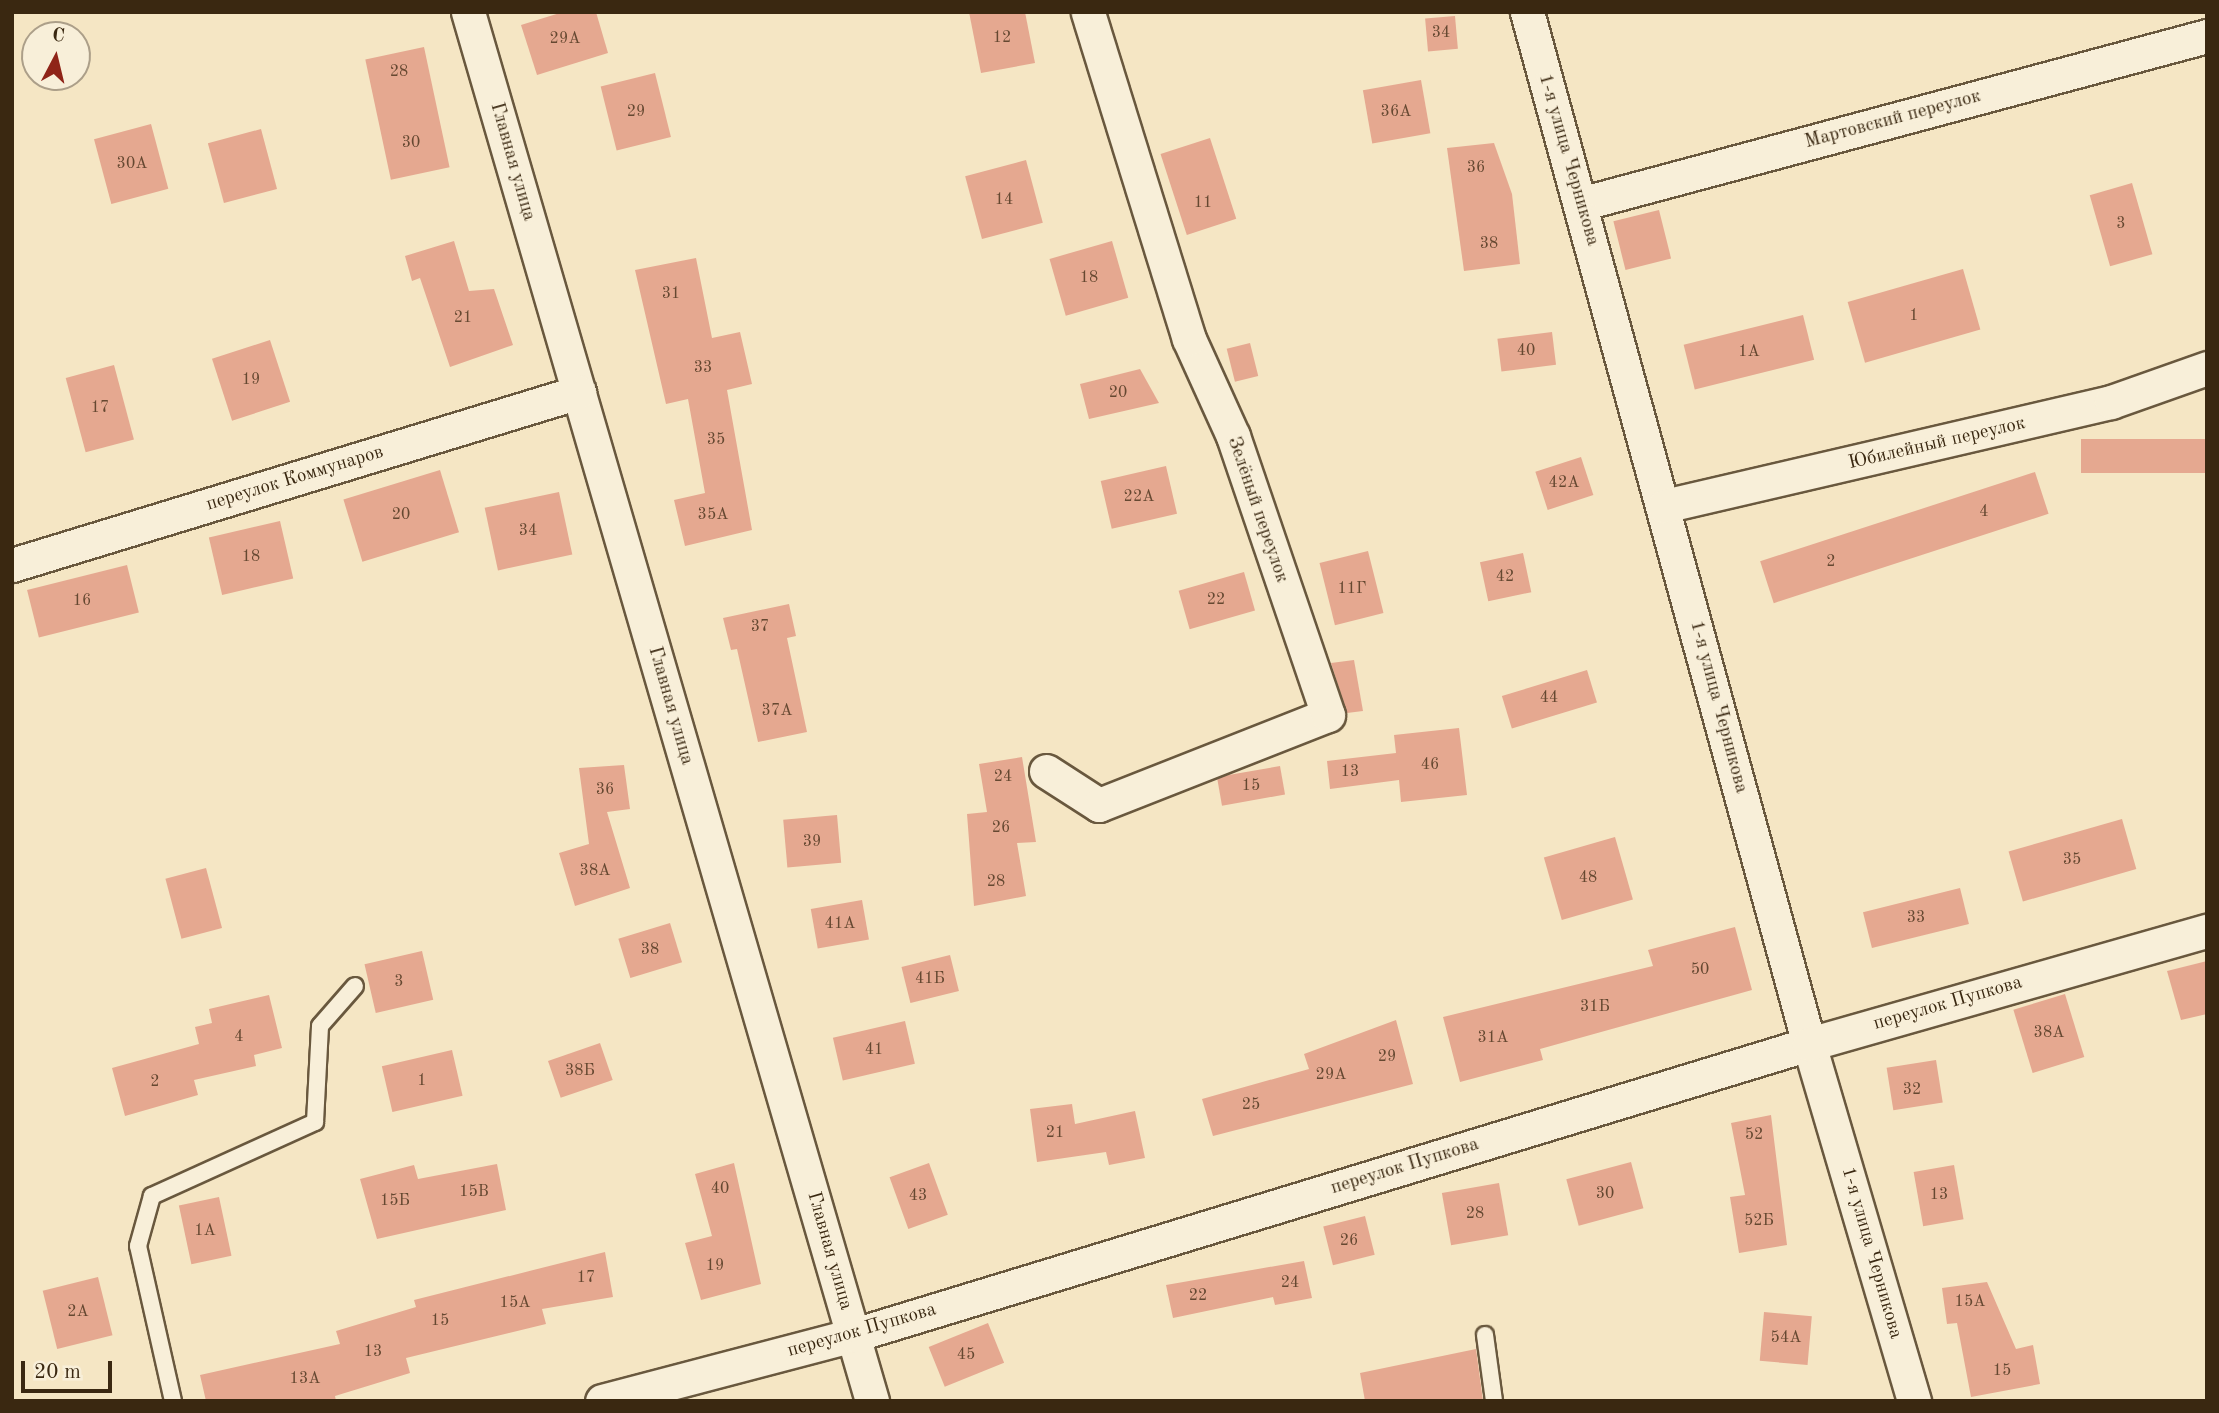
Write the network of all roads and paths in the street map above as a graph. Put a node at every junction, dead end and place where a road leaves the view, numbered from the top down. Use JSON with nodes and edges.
{"nodes":[{"id":1,"x":468,"y":12,"type":"edge"},
{"id":2,"x":1088,"y":12,"type":"edge"},
{"id":3,"x":1527,"y":12,"type":"edge"},
{"id":4,"x":2207,"y":36,"type":"edge"},
{"id":5,"x":1580,"y":204,"type":"junction"},
{"id":6,"x":2207,"y":368,"type":"edge"},
{"id":7,"x":579,"y":392,"type":"junction"},
{"id":8,"x":1664,"y":506,"type":"junction"},
{"id":9,"x":12,"y":565,"type":"edge"},
{"id":10,"x":1046,"y":771,"type":"dead end"},
{"id":11,"x":2207,"y":931,"type":"edge"},
{"id":12,"x":355,"y":986,"type":"dead end"},
{"id":13,"x":1809,"y":1044,"type":"junction"},
{"id":14,"x":854,"y":1335,"type":"junction"},
{"id":15,"x":1485,"y":1335,"type":"dead end"},
{"id":16,"x":173,"y":1401,"type":"edge"},
{"id":17,"x":602,"y":1401,"type":"edge"},
{"id":18,"x":872,"y":1401,"type":"edge"},
{"id":19,"x":1494,"y":1401,"type":"edge"},
{"id":20,"x":1914,"y":1401,"type":"edge"}],
"edges":[{"from":1,"to":7,"type":"street","name":"Главная улица"},
{"from":2,"to":10,"type":"street","name":"Зелёный переулок"},
{"from":3,"to":5,"type":"street","name":"1-я улица Черникова"},
{"from":4,"to":5,"type":"street","name":"Мартовский переулок"},
{"from":5,"to":8,"type":"street","name":"1-я улица Черникова"},
{"from":6,"to":8,"type":"street","name":"Юбилейный переулок"},
{"from":7,"to":9,"type":"street","name":"переулок Коммунаров"},
{"from":7,"to":14,"type":"street","name":"Главная улица"},
{"from":8,"to":13,"type":"street","name":"1-я улица Черникова"},
{"from":11,"to":13,"type":"street","name":"переулок Пупкова"},
{"from":12,"to":16,"type":"lane"},
{"from":13,"to":14,"type":"street","name":"переулок Пупкова"},
{"from":13,"to":20,"type":"street","name":"1-я улица Черникова"},
{"from":14,"to":17,"type":"street","name":"переулок Пупкова"},
{"from":14,"to":18,"type":"street","name":"Главная улица"},
{"from":15,"to":19,"type":"lane"}]}
